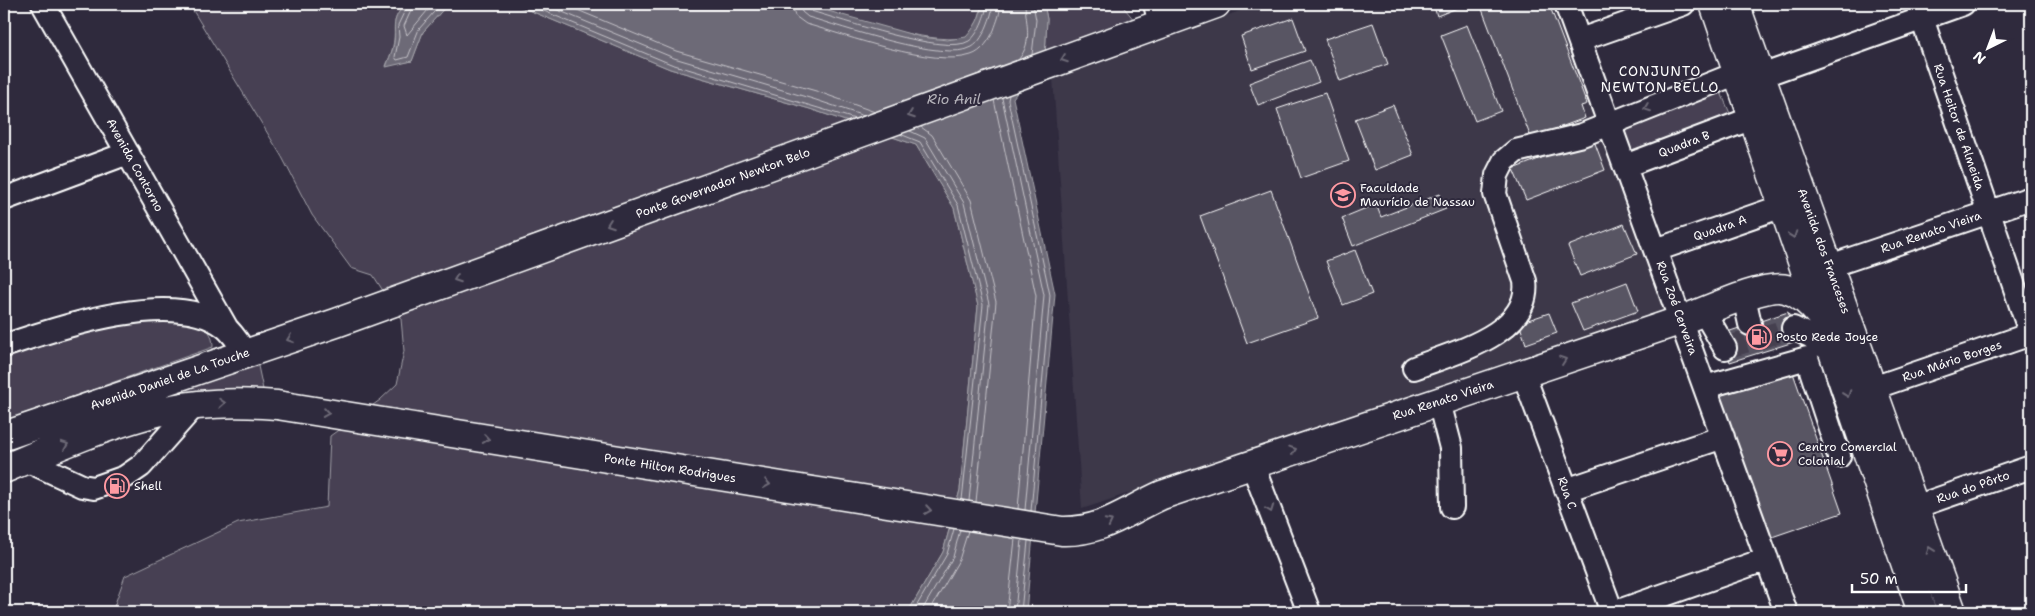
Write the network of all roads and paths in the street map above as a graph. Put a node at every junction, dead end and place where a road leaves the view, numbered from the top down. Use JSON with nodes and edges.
{"nodes":[{"id":1,"x":42,"y":4,"type":"edge"},
{"id":2,"x":1216,"y":4,"type":"edge"},
{"id":3,"x":1566,"y":4,"type":"edge"},
{"id":4,"x":1683,"y":4,"type":"edge"},
{"id":5,"x":1699,"y":4,"type":"edge"},
{"id":6,"x":1714,"y":4,"type":"edge"},
{"id":7,"x":1735,"y":4,"type":"edge"},
{"id":8,"x":1751,"y":4,"type":"edge"},
{"id":9,"x":1963,"y":4,"type":"edge"},
{"id":10,"x":1920,"y":11,"type":"edge"},
{"id":11,"x":1158,"y":14,"type":"edge"},
{"id":12,"x":1580,"y":40,"type":"junction"},
{"id":13,"x":1751,"y":79,"type":"junction"},
{"id":14,"x":1742,"y":122,"type":"junction"},
{"id":15,"x":1610,"y":123,"type":"junction"},
{"id":16,"x":128,"y":153,"type":"junction"},
{"id":17,"x":1626,"y":166,"type":"junction"},
{"id":18,"x":2031,"y":198,"type":"edge"},
{"id":19,"x":4,"y":199,"type":"edge"},
{"id":20,"x":1783,"y":206,"type":"junction"},
{"id":21,"x":1988,"y":212,"type":"junction"},
{"id":22,"x":1656,"y":250,"type":"junction"},
{"id":23,"x":1830,"y":266,"type":"junction"},
{"id":24,"x":1744,"y":297,"type":"junction"},
{"id":25,"x":1820,"y":315,"type":"junction"},
{"id":26,"x":1693,"y":316,"type":"junction"},
{"id":27,"x":336,"y":323,"type":"joint"},
{"id":28,"x":1750,"y":324,"type":"dead end"},
{"id":29,"x":226,"y":327,"type":"junction"},
{"id":30,"x":1793,"y":328,"type":"dead end"},
{"id":31,"x":2031,"y":334,"type":"edge"},
{"id":32,"x":4,"y":346,"type":"edge"},
{"id":33,"x":1725,"y":348,"type":"dead end"},
{"id":34,"x":246,"y":354,"type":"junction"},
{"id":35,"x":1820,"y":356,"type":"junction"},
{"id":36,"x":1414,"y":368,"type":"dead end"},
{"id":37,"x":1523,"y":374,"type":"junction"},
{"id":38,"x":1706,"y":387,"type":"junction"},
{"id":39,"x":1873,"y":388,"type":"junction"},
{"id":40,"x":1439,"y":402,"type":"junction"},
{"id":41,"x":195,"y":405,"type":"junction"},
{"id":42,"x":4,"y":436,"type":"edge"},
{"id":43,"x":1723,"y":437,"type":"junction"},
{"id":44,"x":1840,"y":456,"type":"dead end"},
{"id":45,"x":15,"y":464,"type":"edge"},
{"id":46,"x":1252,"y":464,"type":"junction"},
{"id":47,"x":2031,"y":467,"type":"edge"},
{"id":48,"x":1566,"y":490,"type":"junction"},
{"id":49,"x":1452,"y":507,"type":"dead end"},
{"id":50,"x":1915,"y":507,"type":"junction"},
{"id":51,"x":1062,"y":531,"type":"joint"},
{"id":52,"x":1767,"y":559,"type":"junction"},
{"id":53,"x":1309,"y":612,"type":"edge"},
{"id":54,"x":1612,"y":612,"type":"edge"},
{"id":55,"x":1616,"y":612,"type":"edge"},
{"id":56,"x":1786,"y":612,"type":"edge"},
{"id":57,"x":1922,"y":612,"type":"edge"},
{"id":58,"x":1952,"y":612,"type":"edge"}],
"edges":[{"from":1,"to":16,"type":"street","name":"Avenida Contorno"},
{"from":2,"to":11,"type":"main road","name":"Ponte Governador Newton Belo"},
{"from":3,"to":12,"type":"street","name":"Rua Zoé Cerveira"},
{"from":4,"to":12,"type":"street"},
{"from":5,"to":13,"type":"main road"},
{"from":6,"to":13,"type":"main road","name":"Avenida dos Franceses"},
{"from":7,"to":13,"type":"main road","name":"Avenida dos Franceses"},
{"from":8,"to":13,"type":"main road"},
{"from":9,"to":10,"type":"street"},
{"from":10,"to":13,"type":"street"},
{"from":10,"to":21,"type":"street","name":"Rua Heitor de Almeida"},
{"from":11,"to":27,"type":"main road","name":"Ponte Governador Newton Belo","one_way":true},
{"from":12,"to":15,"type":"street","name":"Rua Zoé Cerveira"},
{"from":13,"to":14,"type":"main road"},
{"from":13,"to":15,"type":"street","one_way":true},
{"from":13,"to":20,"type":"main road","name":"Avenida dos Franceses"},
{"from":13,"to":23,"type":"main road","name":"Avenida dos Franceses"},
{"from":14,"to":17,"type":"street","name":"Quadra B"},
{"from":14,"to":20,"type":"main road"},
{"from":15,"to":17,"type":"street","name":"Rua Zoé Cerveira"},
{"from":15,"to":36,"type":"street"},
{"from":16,"to":19,"type":"street"},
{"from":16,"to":29,"type":"street","name":"Avenida Contorno"},
{"from":17,"to":22,"type":"street","name":"Rua Zoé Cerveira"},
{"from":18,"to":21,"type":"street","name":"Rua Renato Vieira"},
{"from":20,"to":22,"type":"street","name":"Quadra A"},
{"from":20,"to":25,"type":"main road","name":"Avenida dos Franceses","one_way":true},
{"from":21,"to":23,"type":"street","name":"Rua Renato Vieira"},
{"from":21,"to":31,"type":"street","name":"Rua Heitor de Almeida"},
{"from":22,"to":26,"type":"street","name":"Rua Zoé Cerveira"},
{"from":23,"to":39,"type":"main road","name":"Avenida dos Franceses"},
{"from":24,"to":25,"type":"main road","name":"Rua Renato Vieira"},
{"from":24,"to":26,"type":"main road","name":"Rua Renato Vieira"},
{"from":24,"to":28,"type":"street"},
{"from":25,"to":35,"type":"main road","name":"Avenida dos Franceses"},
{"from":26,"to":33,"type":"street"},
{"from":37,"to":26,"type":"main road","name":"Rua Renato Vieira","one_way":true},
{"from":26,"to":38,"type":"street","name":"Rua Zoé Cerveira"},
{"from":27,"to":34,"type":"main road","name":"Avenida Daniel de La Touche","one_way":true},
{"from":29,"to":32,"type":"street"},
{"from":29,"to":34,"type":"street","name":"Avenida Contorno"},
{"from":30,"to":35,"type":"street"},
{"from":31,"to":39,"type":"street","name":"Rua Mário Borges"},
{"from":34,"to":42,"type":"main road","name":"Avenida Daniel de La Touche"},
{"from":35,"to":38,"type":"street"},
{"from":35,"to":44,"type":"street"},
{"from":35,"to":57,"type":"main road","name":"Avenida dos Franceses","one_way":true},
{"from":37,"to":40,"type":"main road","name":"Rua Renato Vieira"},
{"from":37,"to":48,"type":"street","name":"Rua C"},
{"from":38,"to":43,"type":"street","name":"Rua Zoé Cerveira"},
{"from":39,"to":50,"type":"main road","name":"Avenida dos Franceses"},
{"from":46,"to":40,"type":"main road","name":"Rua Renato Vieira","one_way":true},
{"from":40,"to":49,"type":"street"},
{"from":45,"to":41,"type":"main road","one_way":true},
{"from":41,"to":45,"type":"street"},
{"from":41,"to":51,"type":"main road","name":"Ponte Hilton Rodrigues","one_way":true},
{"from":43,"to":48,"type":"street"},
{"from":43,"to":52,"type":"street","name":"Rua Zoé Cerveira"},
{"from":51,"to":46,"type":"main road","name":"Rua Renato Vieira","one_way":true},
{"from":46,"to":53,"type":"street","one_way":true},
{"from":47,"to":50,"type":"street","name":"Rua do Pôrto"},
{"from":48,"to":54,"type":"street","name":"Rua C"},
{"from":58,"to":50,"type":"main road","name":"Avenida dos Franceses","one_way":true},
{"from":52,"to":55,"type":"street"},
{"from":52,"to":56,"type":"street","name":"Rua Zoé Cerveira"}]}
